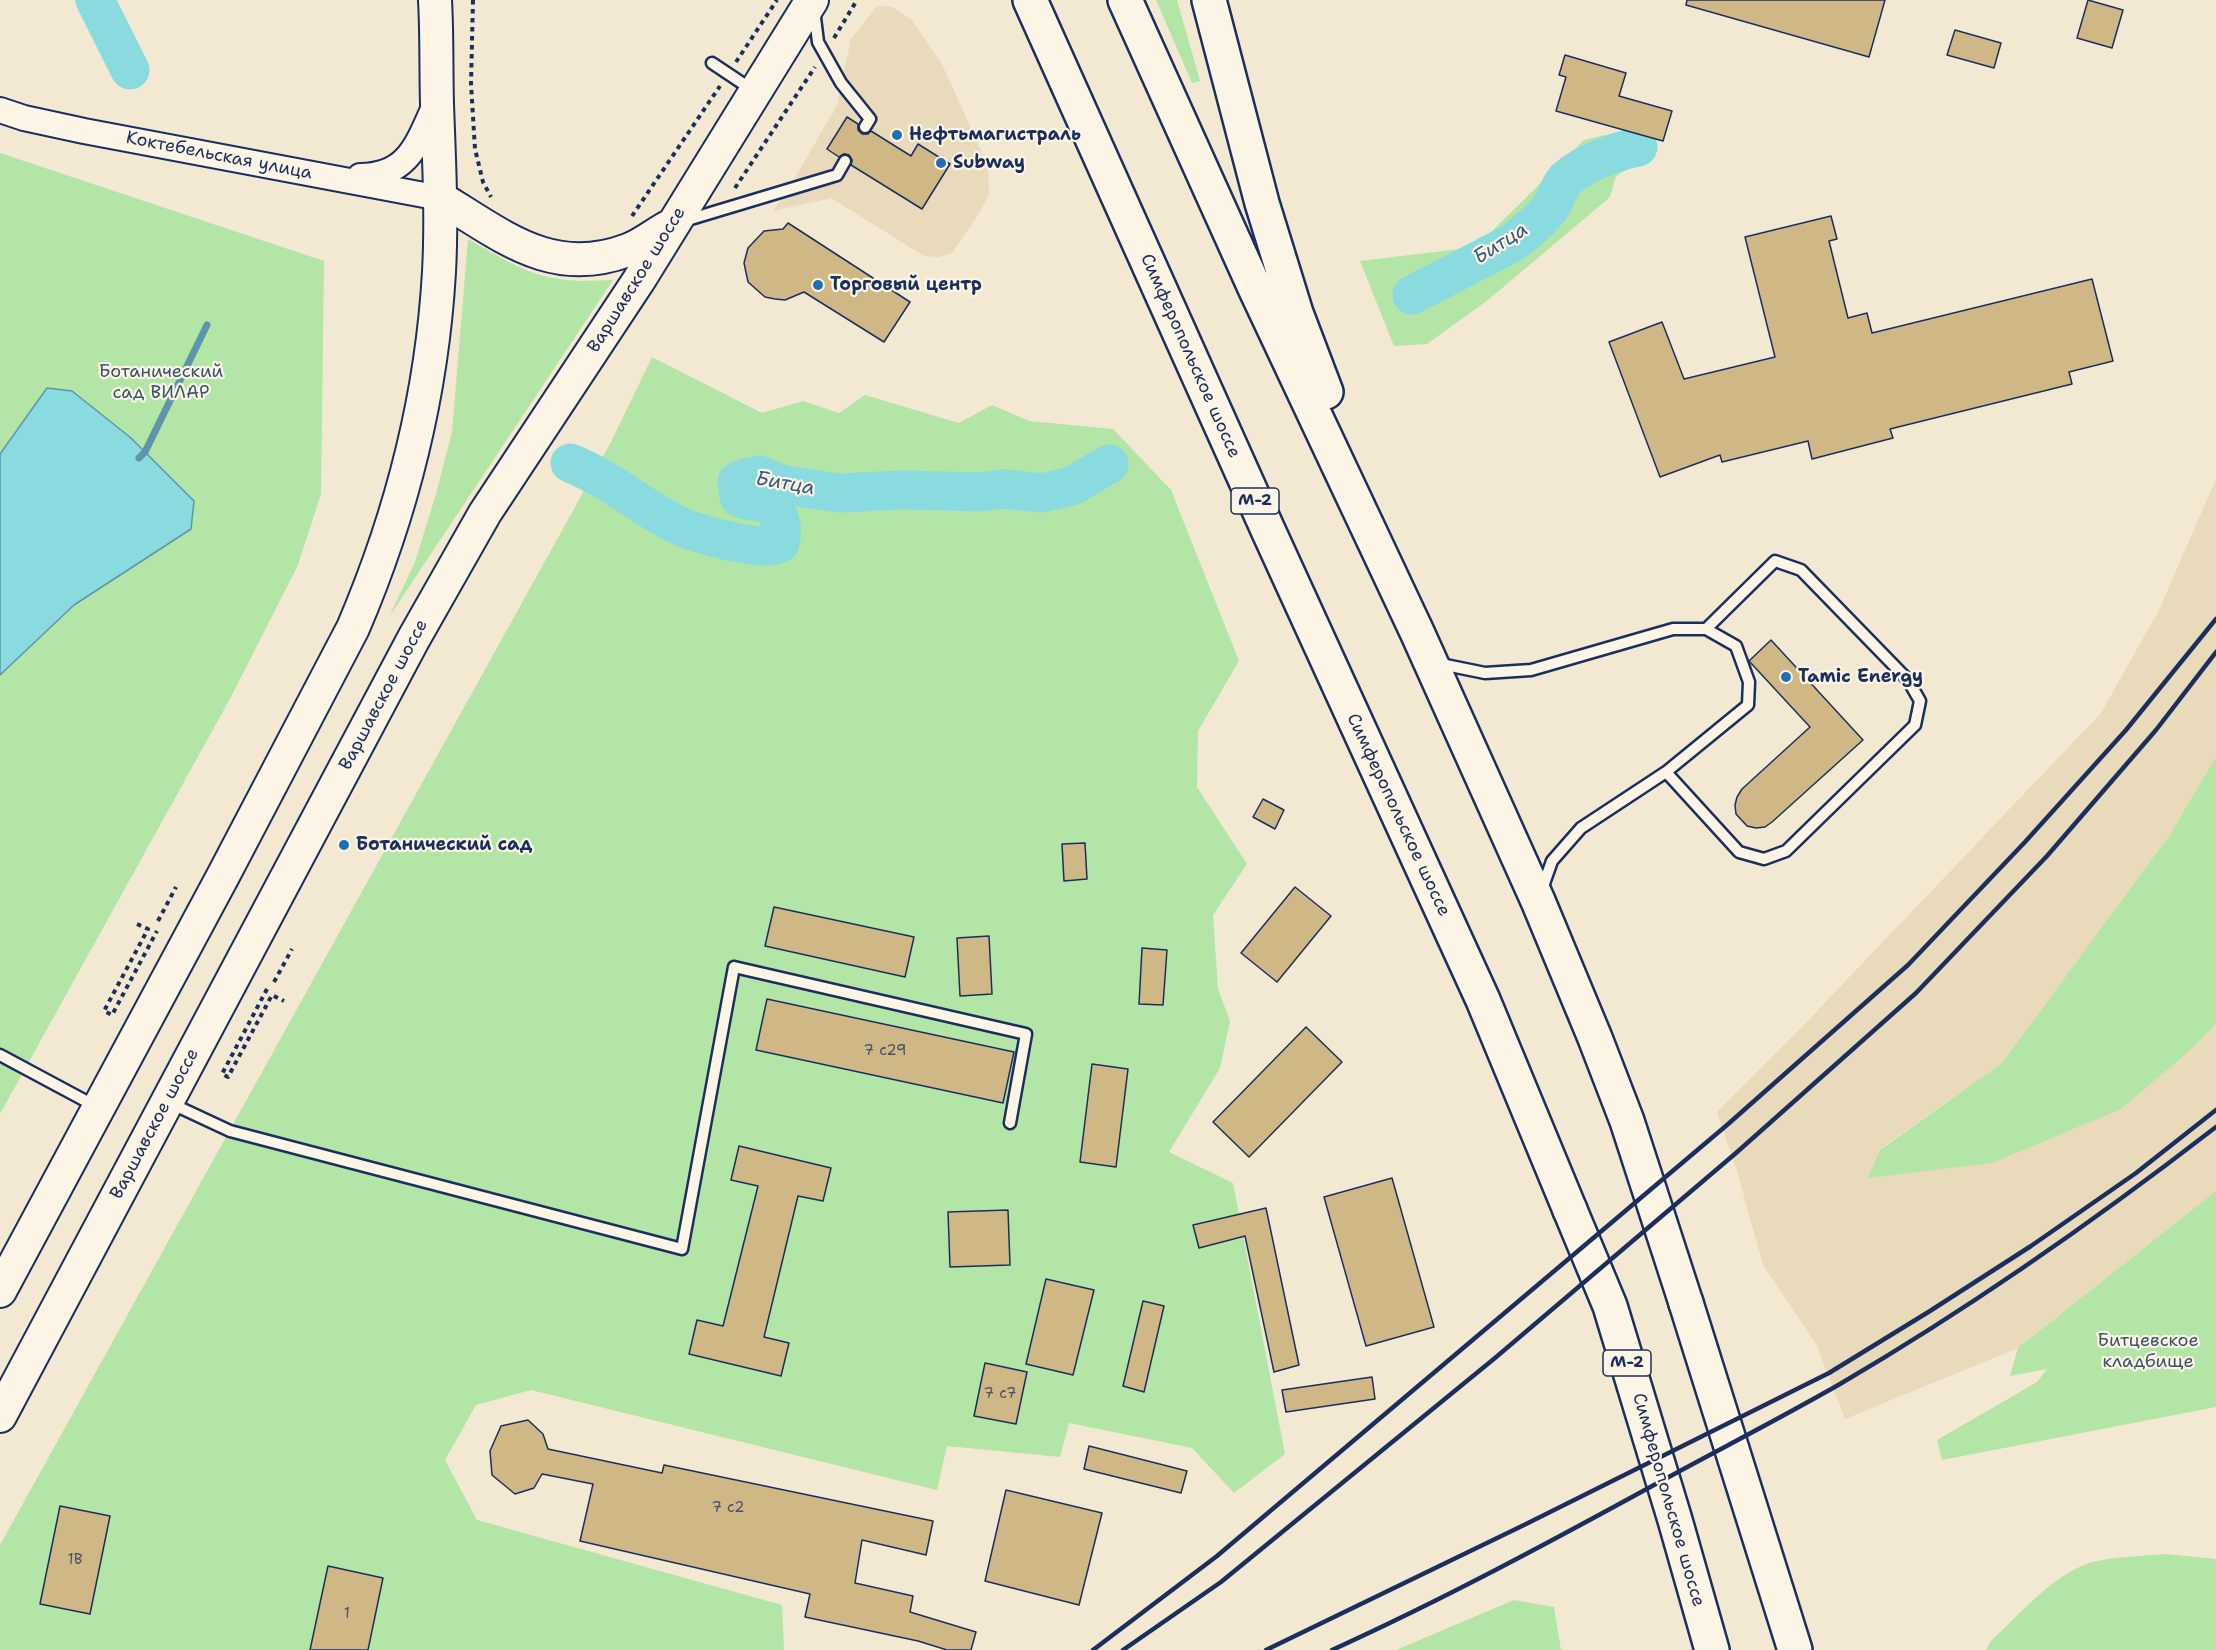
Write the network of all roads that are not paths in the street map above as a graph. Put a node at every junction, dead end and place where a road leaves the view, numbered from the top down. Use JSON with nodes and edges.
{"nodes":[{"id":1,"x":435,"y":0,"type":"edge"},
{"id":2,"x":453,"y":0,"type":"edge"},
{"id":3,"x":813,"y":0,"type":"edge"},
{"id":4,"x":1030,"y":0,"type":"edge"},
{"id":5,"x":1125,"y":0,"type":"edge"},
{"id":6,"x":1209,"y":0,"type":"edge"},
{"id":7,"x":712,"y":63,"type":"dead end"},
{"id":8,"x":754,"y":91,"type":"junction"},
{"id":9,"x":437,"y":100,"type":"junction"},
{"id":10,"x":0,"y":110,"type":"edge"},
{"id":11,"x":865,"y":128,"type":"dead end"},
{"id":12,"x":845,"y":161,"type":"dead end"},
{"id":13,"x":328,"y":176,"type":"junction"},
{"id":14,"x":440,"y":198,"type":"junction"},
{"id":15,"x":492,"y":215,"type":"junction"},
{"id":16,"x":672,"y":225,"type":"junction"},
{"id":17,"x":1706,"y":629,"type":"junction"},
{"id":18,"x":1417,"y":632,"type":"junction"},
{"id":19,"x":1431,"y":662,"type":"junction"},
{"id":20,"x":1666,"y":772,"type":"junction"},
{"id":21,"x":1538,"y":901,"type":"junction"},
{"id":22,"x":0,"y":1055,"type":"edge"},
{"id":23,"x":167,"y":1101,"type":"junction"},
{"id":24,"x":98,"y":1107,"type":"junction"},
{"id":25,"x":1010,"y":1122,"type":"dead end"},
{"id":26,"x":0,"y":1291,"type":"edge"},
{"id":27,"x":0,"y":1416,"type":"edge"},
{"id":28,"x":1712,"y":1650,"type":"edge"},
{"id":29,"x":1794,"y":1650,"type":"edge"}],
"edges":[{"from":1,"to":9,"type":"main road"},
{"from":2,"to":9,"type":"main road"},
{"from":3,"to":8,"type":"main road","name":"Варшавское шоссе"},
{"from":3,"to":11,"type":"lane"},
{"from":4,"to":28,"type":"highway","name":"Симферопольское шоссе","number":"М-2"},
{"from":5,"to":18,"type":"highway"},
{"from":6,"to":18,"type":"highway"},
{"from":7,"to":8,"type":"lane"},
{"from":8,"to":16,"type":"main road","name":"Варшавское шоссе"},
{"from":9,"to":13,"type":"street"},
{"from":9,"to":14,"type":"main road"},
{"from":9,"to":15,"type":"main road"},
{"from":10,"to":13,"type":"street","name":"Коктебельская улица"},
{"from":12,"to":16,"type":"lane"},
{"from":13,"to":14,"type":"street","name":"Коктебельская улица"},
{"from":14,"to":15,"type":"main road"},
{"from":14,"to":24,"type":"main road"},
{"from":15,"to":16,"type":"main road"},
{"from":16,"to":23,"type":"main road","name":"Варшавское шоссе"},
{"from":17,"to":19,"type":"lane"},
{"from":17,"to":20,"type":"lane"},
{"from":17,"to":20,"type":"lane"},
{"from":18,"to":19,"type":"highway"},
{"from":19,"to":21,"type":"highway"},
{"from":20,"to":21,"type":"lane"},
{"from":21,"to":29,"type":"highway"},
{"from":22,"to":24,"type":"lane"},
{"from":23,"to":25,"type":"lane"},
{"from":23,"to":27,"type":"main road","name":"Варшавское шоссе"},
{"from":24,"to":26,"type":"main road"}]}
